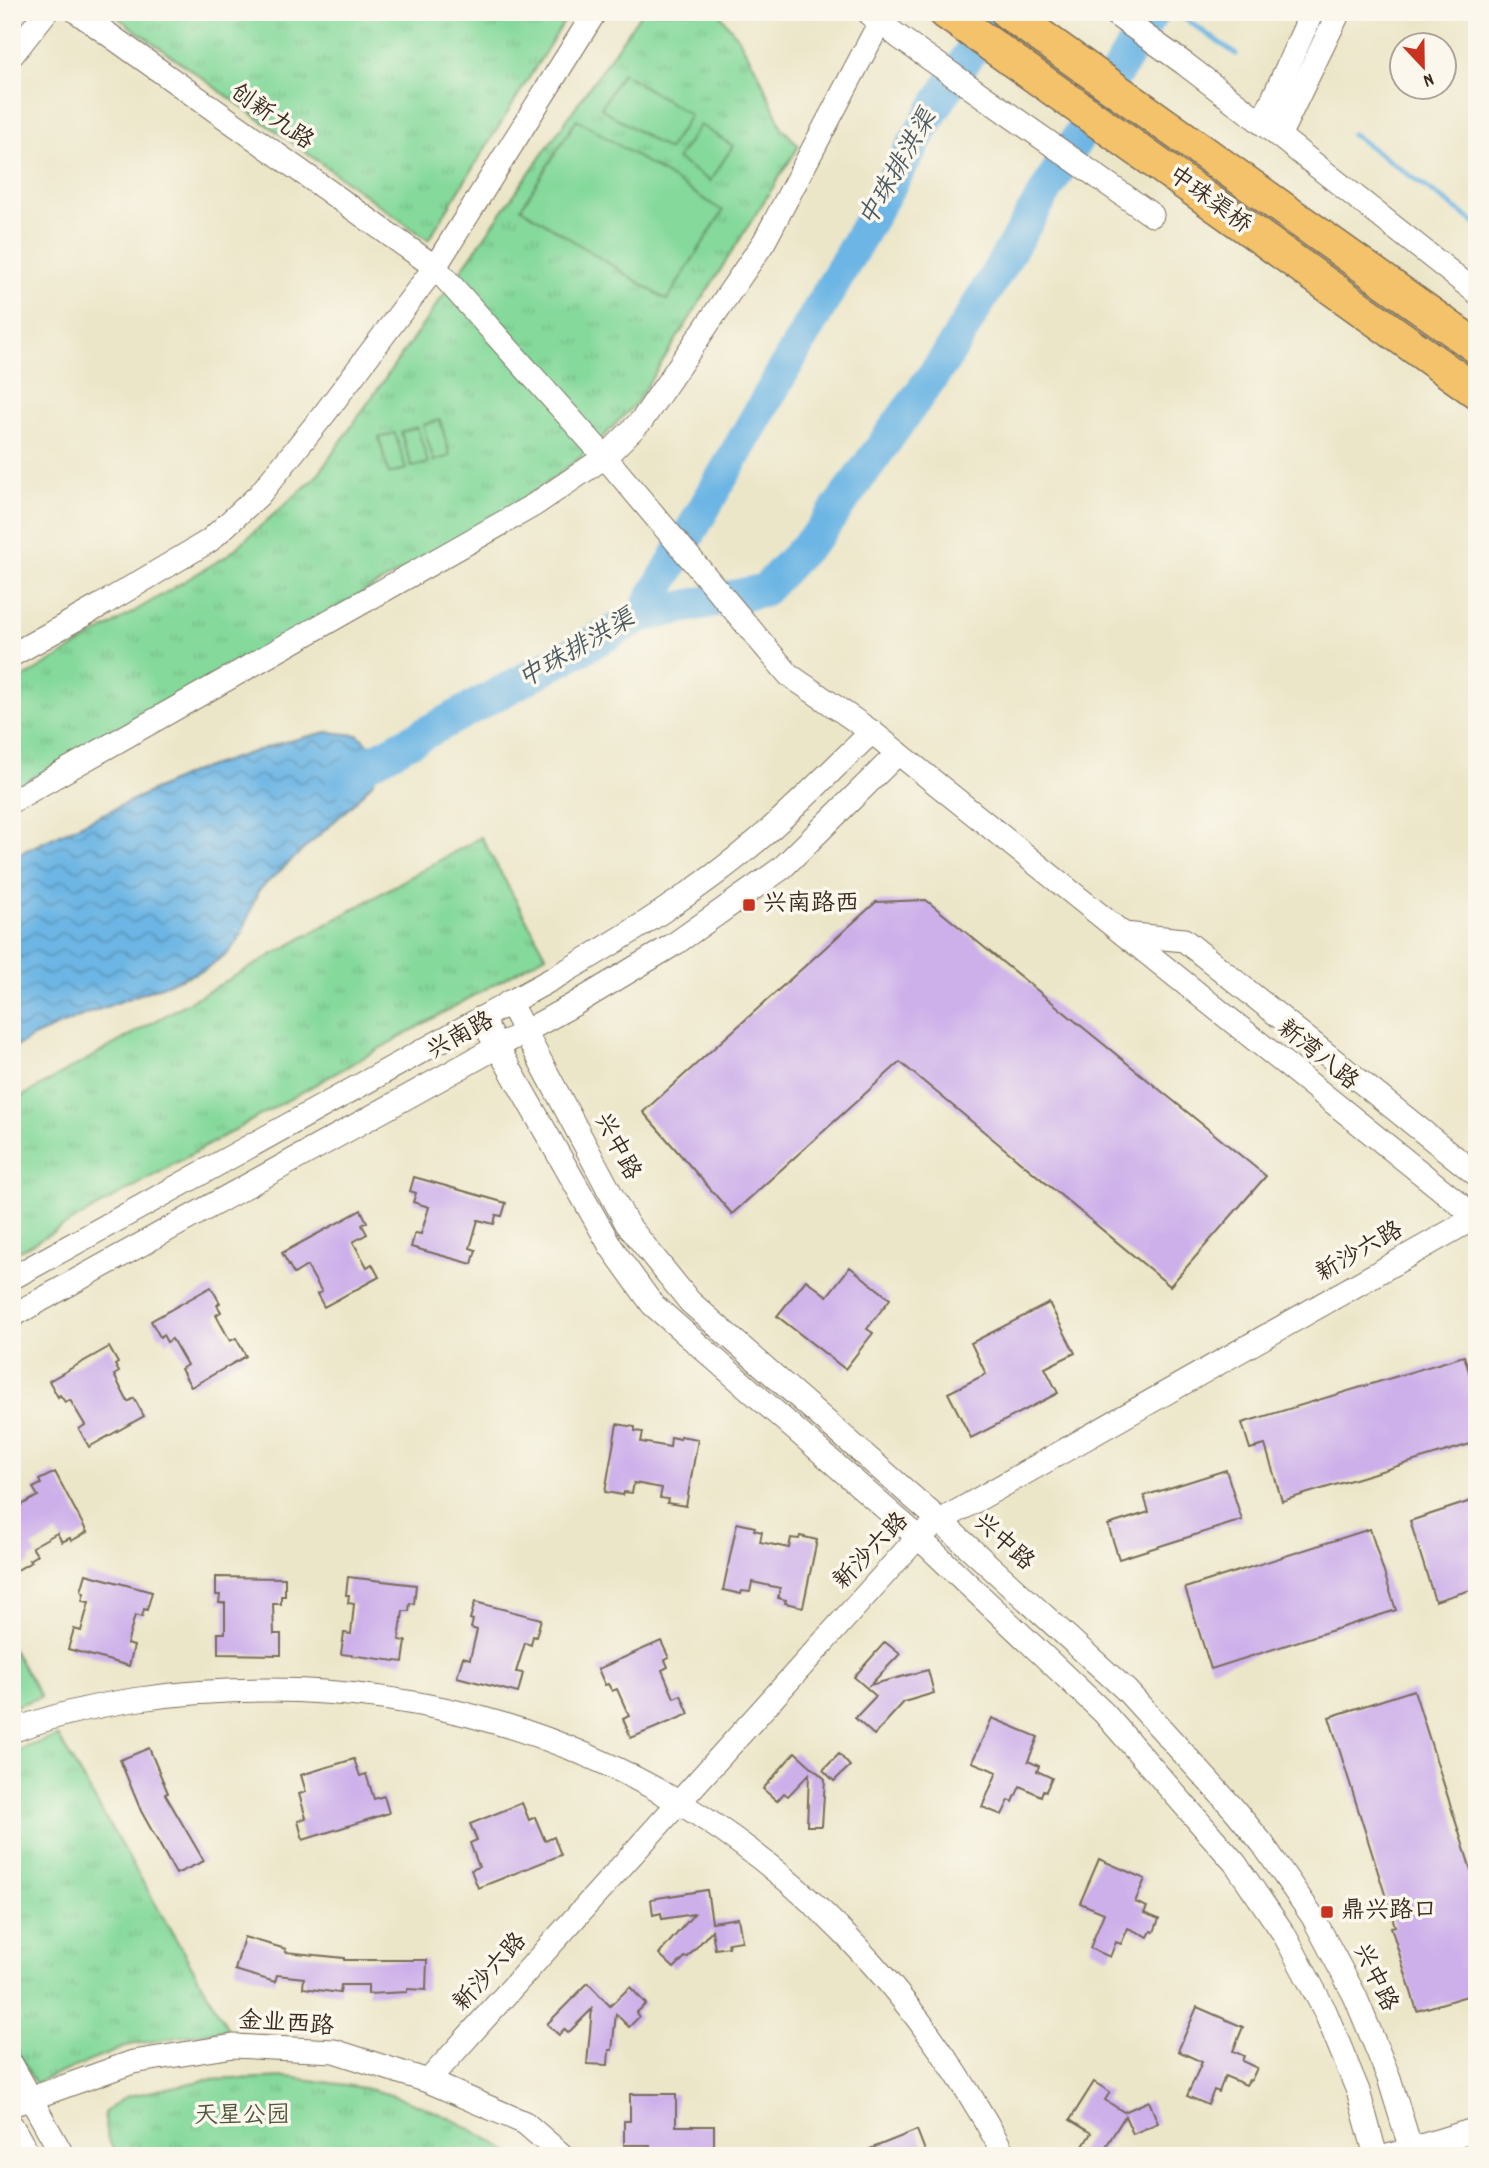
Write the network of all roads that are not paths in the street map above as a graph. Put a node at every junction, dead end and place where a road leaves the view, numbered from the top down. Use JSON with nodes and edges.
{"nodes":[{"id":1,"x":46,"y":12,"type":"edge"},
{"id":2,"x":77,"y":12,"type":"edge"},
{"id":3,"x":595,"y":12,"type":"edge"},
{"id":4,"x":945,"y":12,"type":"edge"},
{"id":5,"x":1007,"y":12,"type":"edge"},
{"id":6,"x":1112,"y":12,"type":"edge"},
{"id":7,"x":1312,"y":12,"type":"edge"},
{"id":8,"x":1339,"y":12,"type":"edge"},
{"id":9,"x":874,"y":17,"type":"edge"},
{"id":10,"x":12,"y":55,"type":"edge"},
{"id":11,"x":1270,"y":129,"type":"junction"},
{"id":12,"x":1152,"y":215,"type":"dead end"},
{"id":13,"x":435,"y":267,"type":"junction"},
{"id":14,"x":1473,"y":285,"type":"edge"},
{"id":15,"x":1477,"y":347,"type":"edge"},
{"id":16,"x":1475,"y":391,"type":"edge"},
{"id":17,"x":605,"y":457,"type":"junction"},
{"id":18,"x":12,"y":655,"type":"edge"},
{"id":19,"x":872,"y":732,"type":"junction"},
{"id":20,"x":898,"y":753,"type":"junction"},
{"id":21,"x":12,"y":801,"type":"edge"},
{"id":22,"x":1124,"y":934,"type":"junction"},
{"id":23,"x":509,"y":1002,"type":"junction"},
{"id":24,"x":481,"y":1018,"type":"junction"},
{"id":25,"x":524,"y":1032,"type":"junction"},
{"id":26,"x":497,"y":1047,"type":"junction"},
{"id":27,"x":1477,"y":1175,"type":"edge"},
{"id":28,"x":1476,"y":1215,"type":"edge"},
{"id":29,"x":12,"y":1278,"type":"edge"},
{"id":30,"x":12,"y":1316,"type":"edge"},
{"id":31,"x":940,"y":1521,"type":"junction"},
{"id":32,"x":918,"y":1537,"type":"junction"},
{"id":33,"x":12,"y":1731,"type":"edge"},
{"id":34,"x":680,"y":1802,"type":"junction"},
{"id":35,"x":12,"y":2065,"type":"edge"},
{"id":36,"x":428,"y":2081,"type":"junction"},
{"id":37,"x":21,"y":2102,"type":"edge"},
{"id":38,"x":12,"y":2126,"type":"edge"},
{"id":39,"x":1477,"y":2129,"type":"edge"},
{"id":40,"x":1412,"y":2152,"type":"edge"},
{"id":41,"x":29,"y":2156,"type":"edge"},
{"id":42,"x":63,"y":2156,"type":"edge"},
{"id":43,"x":563,"y":2156,"type":"edge"},
{"id":44,"x":1005,"y":2156,"type":"edge"},
{"id":45,"x":1376,"y":2156,"type":"edge"},
{"id":46,"x":1388,"y":2156,"type":"edge"}],
"edges":[{"from":1,"to":10,"type":"street"},
{"from":2,"to":13,"type":"street","name":"创新九路"},
{"from":3,"to":13,"type":"street"},
{"from":4,"to":16,"type":"highway","name":"中珠渠桥"},
{"from":5,"to":15,"type":"highway","name":"中珠渠桥"},
{"from":6,"to":11,"type":"street"},
{"from":7,"to":11,"type":"street"},
{"from":8,"to":11,"type":"street"},
{"from":9,"to":12,"type":"street"},
{"from":9,"to":17,"type":"street"},
{"from":11,"to":14,"type":"street"},
{"from":13,"to":17,"type":"street","name":"创新九路"},
{"from":13,"to":18,"type":"street"},
{"from":17,"to":19,"type":"street","name":"新湾八路"},
{"from":17,"to":21,"type":"street"},
{"from":19,"to":20,"type":"street","name":"新湾八路"},
{"from":19,"to":23,"type":"street","name":"兴南路"},
{"from":20,"to":22,"type":"street","name":"新湾八路"},
{"from":20,"to":25,"type":"street","name":"兴南路"},
{"from":22,"to":27,"type":"street","name":"新湾八路"},
{"from":22,"to":28,"type":"street","name":"新湾八路"},
{"from":23,"to":24,"type":"street","name":"兴南路"},
{"from":23,"to":25,"type":"street","name":"兴中路"},
{"from":24,"to":26,"type":"street"},
{"from":24,"to":29,"type":"street","name":"兴南路"},
{"from":25,"to":26,"type":"street","name":"兴南路"},
{"from":25,"to":31,"type":"street","name":"兴中路"},
{"from":26,"to":30,"type":"street","name":"兴南路"},
{"from":26,"to":32,"type":"street"},
{"from":28,"to":31,"type":"street","name":"新沙六路"},
{"from":31,"to":32,"type":"street","name":"新沙六路"},
{"from":31,"to":40,"type":"street","name":"兴中路"},
{"from":32,"to":34,"type":"street","name":"新沙六路"},
{"from":32,"to":45,"type":"street"},
{"from":33,"to":34,"type":"street"},
{"from":34,"to":36,"type":"street","name":"新沙六路"},
{"from":34,"to":44,"type":"street"},
{"from":35,"to":37,"type":"street"},
{"from":36,"to":37,"type":"street","name":"金业西路"},
{"from":36,"to":43,"type":"street","name":"金业西路"},
{"from":37,"to":42,"type":"street"},
{"from":38,"to":41,"type":"street"},
{"from":39,"to":40,"type":"street"},
{"from":40,"to":46,"type":"street"}]}
